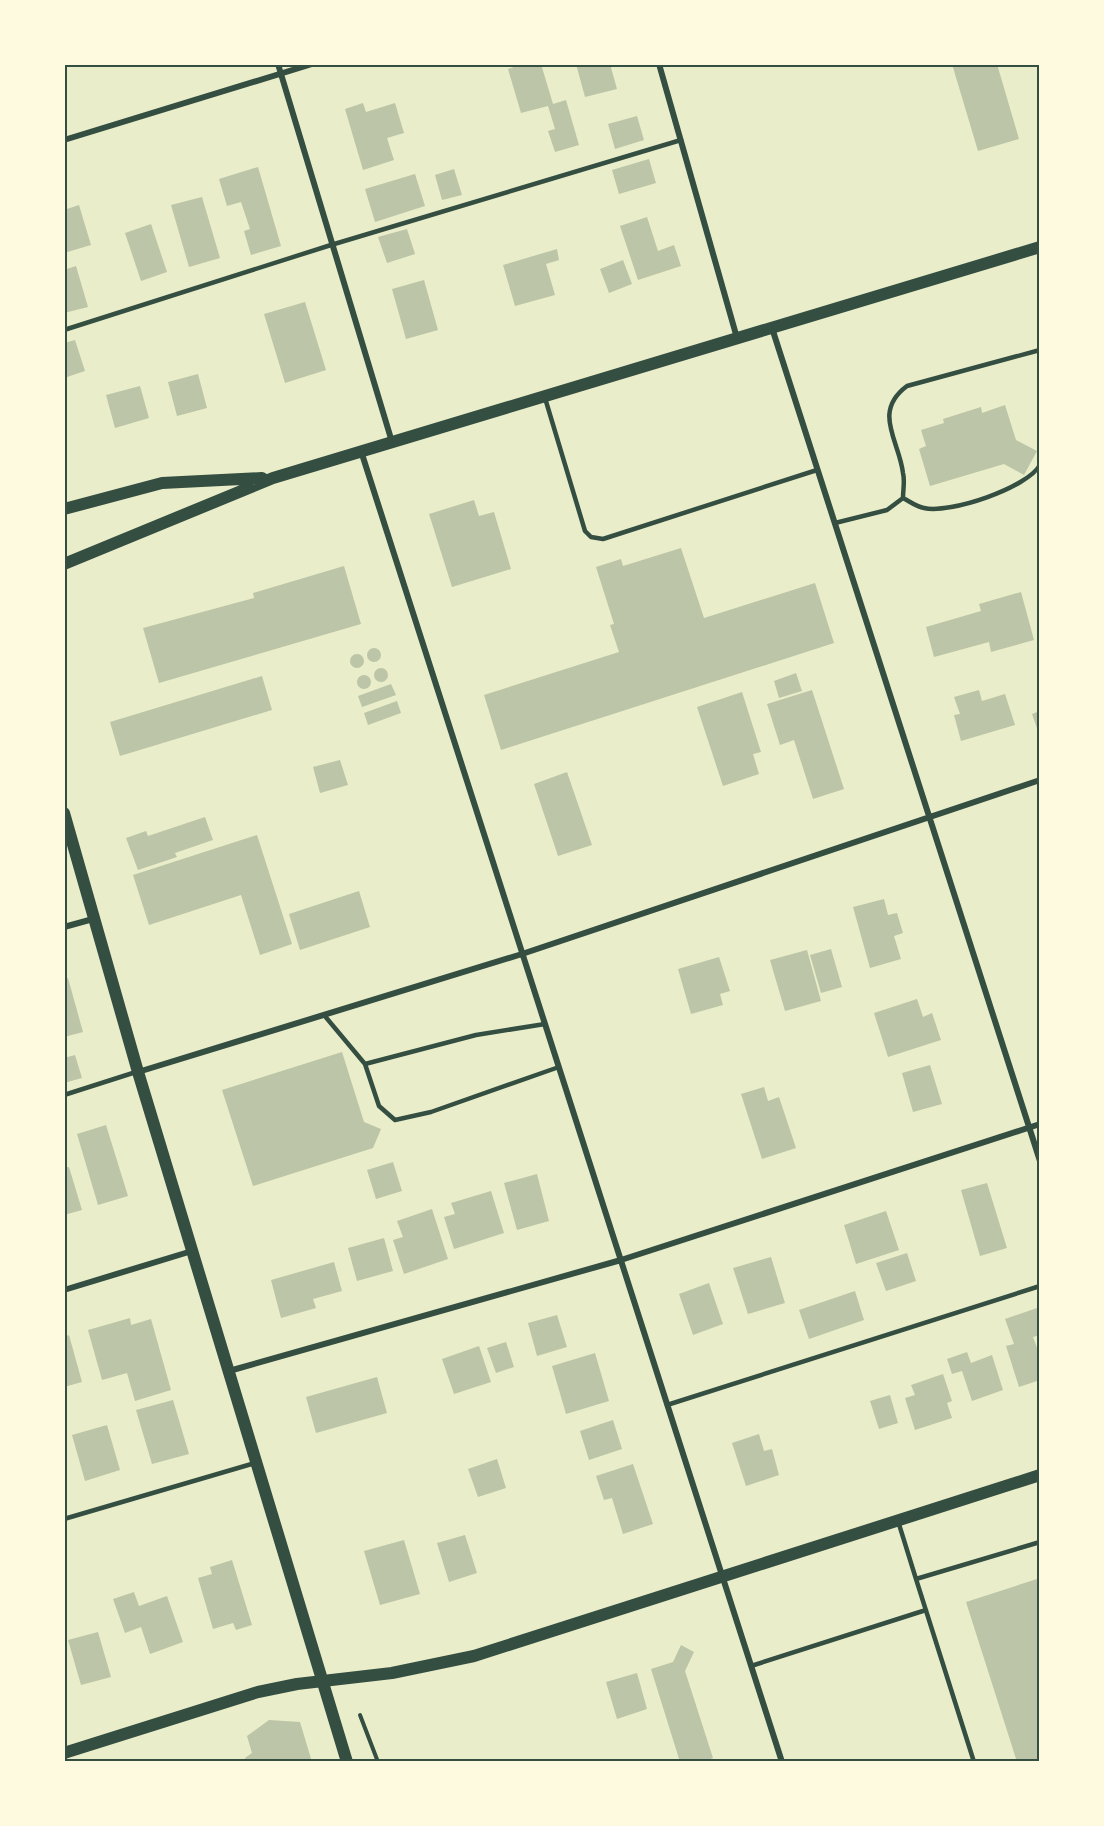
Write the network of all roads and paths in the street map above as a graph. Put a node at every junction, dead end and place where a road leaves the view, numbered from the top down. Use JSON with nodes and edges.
{"nodes":[{"id":1,"x":278,"y":64,"type":"edge"},
{"id":2,"x":312,"y":64,"type":"edge"},
{"id":3,"x":659,"y":64,"type":"edge"},
{"id":4,"x":280,"y":74,"type":"junction"},
{"id":5,"x":64,"y":140,"type":"edge"},
{"id":6,"x":681,"y":140,"type":"junction"},
{"id":7,"x":331,"y":245,"type":"junction"},
{"id":8,"x":1040,"y":247,"type":"edge"},
{"id":9,"x":771,"y":327,"type":"junction"},
{"id":10,"x":64,"y":330,"type":"edge"},
{"id":11,"x":738,"y":338,"type":"junction"},
{"id":12,"x":1040,"y":350,"type":"edge"},
{"id":13,"x":544,"y":396,"type":"junction"},
{"id":14,"x":392,"y":442,"type":"junction"},
{"id":15,"x":360,"y":451,"type":"junction"},
{"id":16,"x":1040,"y":465,"type":"edge"},
{"id":17,"x":817,"y":470,"type":"junction"},
{"id":18,"x":273,"y":478,"type":"junction"},
{"id":19,"x":903,"y":498,"type":"junction"},
{"id":20,"x":64,"y":509,"type":"edge"},
{"id":21,"x":834,"y":523,"type":"junction"},
{"id":22,"x":64,"y":564,"type":"edge"},
{"id":23,"x":1040,"y":780,"type":"edge"},
{"id":24,"x":64,"y":813,"type":"edge"},
{"id":25,"x":929,"y":815,"type":"junction"},
{"id":26,"x":93,"y":919,"type":"junction"},
{"id":27,"x":64,"y":927,"type":"edge"},
{"id":28,"x":522,"y":954,"type":"junction"},
{"id":29,"x":324,"y":1015,"type":"junction"},
{"id":30,"x":545,"y":1024,"type":"junction"},
{"id":31,"x":365,"y":1064,"type":"junction"},
{"id":32,"x":559,"y":1067,"type":"junction"},
{"id":33,"x":138,"y":1072,"type":"junction"},
{"id":34,"x":64,"y":1095,"type":"edge"},
{"id":35,"x":1040,"y":1124,"type":"edge"},
{"id":36,"x":1029,"y":1128,"type":"junction"},
{"id":37,"x":1040,"y":1161,"type":"edge"},
{"id":38,"x":192,"y":1251,"type":"junction"},
{"id":39,"x":621,"y":1260,"type":"junction"},
{"id":40,"x":1040,"y":1286,"type":"edge"},
{"id":41,"x":64,"y":1290,"type":"edge"},
{"id":42,"x":229,"y":1371,"type":"junction"},
{"id":43,"x":667,"y":1405,"type":"junction"},
{"id":44,"x":255,"y":1463,"type":"junction"},
{"id":45,"x":1040,"y":1475,"type":"edge"},
{"id":46,"x":64,"y":1519,"type":"edge"},
{"id":47,"x":898,"y":1520,"type":"junction"},
{"id":48,"x":1040,"y":1542,"type":"edge"},
{"id":49,"x":723,"y":1574,"type":"junction"},
{"id":50,"x":916,"y":1579,"type":"junction"},
{"id":51,"x":926,"y":1610,"type":"junction"},
{"id":52,"x":752,"y":1666,"type":"junction"},
{"id":53,"x":324,"y":1681,"type":"junction"},
{"id":54,"x":360,"y":1715,"type":"dead end"},
{"id":55,"x":64,"y":1753,"type":"edge"},
{"id":56,"x":347,"y":1761,"type":"edge"},
{"id":57,"x":378,"y":1761,"type":"edge"},
{"id":58,"x":782,"y":1761,"type":"edge"},
{"id":59,"x":974,"y":1761,"type":"edge"}],
"edges":[{"from":1,"to":4,"type":"street"},
{"from":2,"to":4,"type":"street"},
{"from":3,"to":6,"type":"street"},
{"from":4,"to":5,"type":"street"},
{"from":4,"to":7,"type":"street"},
{"from":6,"to":7,"type":"lane"},
{"from":6,"to":11,"type":"street"},
{"from":7,"to":10,"type":"lane"},
{"from":7,"to":14,"type":"street"},
{"from":8,"to":9,"type":"main road"},
{"from":9,"to":11,"type":"main road"},
{"from":9,"to":17,"type":"street"},
{"from":11,"to":13,"type":"main road"},
{"from":12,"to":19,"type":"lane"},
{"from":13,"to":14,"type":"main road"},
{"from":13,"to":17,"type":"lane"},
{"from":14,"to":15,"type":"main road"},
{"from":15,"to":18,"type":"main road"},
{"from":15,"to":28,"type":"street"},
{"from":16,"to":19,"type":"lane"},
{"from":17,"to":21,"type":"street"},
{"from":18,"to":20,"type":"main road"},
{"from":18,"to":22,"type":"main road"},
{"from":19,"to":21,"type":"lane"},
{"from":21,"to":25,"type":"street"},
{"from":23,"to":25,"type":"street"},
{"from":24,"to":26,"type":"main road"},
{"from":25,"to":28,"type":"street"},
{"from":25,"to":36,"type":"street"},
{"from":26,"to":27,"type":"street"},
{"from":26,"to":33,"type":"main road"},
{"from":28,"to":29,"type":"street"},
{"from":28,"to":30,"type":"street"},
{"from":29,"to":31,"type":"lane"},
{"from":29,"to":33,"type":"street"},
{"from":30,"to":31,"type":"lane"},
{"from":30,"to":32,"type":"street"},
{"from":31,"to":32,"type":"lane"},
{"from":32,"to":39,"type":"street"},
{"from":33,"to":34,"type":"lane"},
{"from":33,"to":38,"type":"main road"},
{"from":35,"to":36,"type":"street"},
{"from":36,"to":37,"type":"street"},
{"from":36,"to":39,"type":"street"},
{"from":38,"to":41,"type":"street"},
{"from":38,"to":42,"type":"main road"},
{"from":39,"to":42,"type":"street"},
{"from":39,"to":43,"type":"street"},
{"from":40,"to":43,"type":"lane"},
{"from":42,"to":44,"type":"main road"},
{"from":43,"to":49,"type":"street"},
{"from":44,"to":46,"type":"lane"},
{"from":44,"to":53,"type":"main road"},
{"from":45,"to":47,"type":"main road"},
{"from":47,"to":49,"type":"main road"},
{"from":47,"to":50,"type":"lane"},
{"from":48,"to":50,"type":"lane"},
{"from":49,"to":52,"type":"street"},
{"from":49,"to":53,"type":"main road"},
{"from":50,"to":51,"type":"lane"},
{"from":51,"to":52,"type":"lane"},
{"from":51,"to":59,"type":"lane"},
{"from":52,"to":58,"type":"street"},
{"from":53,"to":55,"type":"main road"},
{"from":53,"to":56,"type":"main road"},
{"from":54,"to":57,"type":"path"}]}
